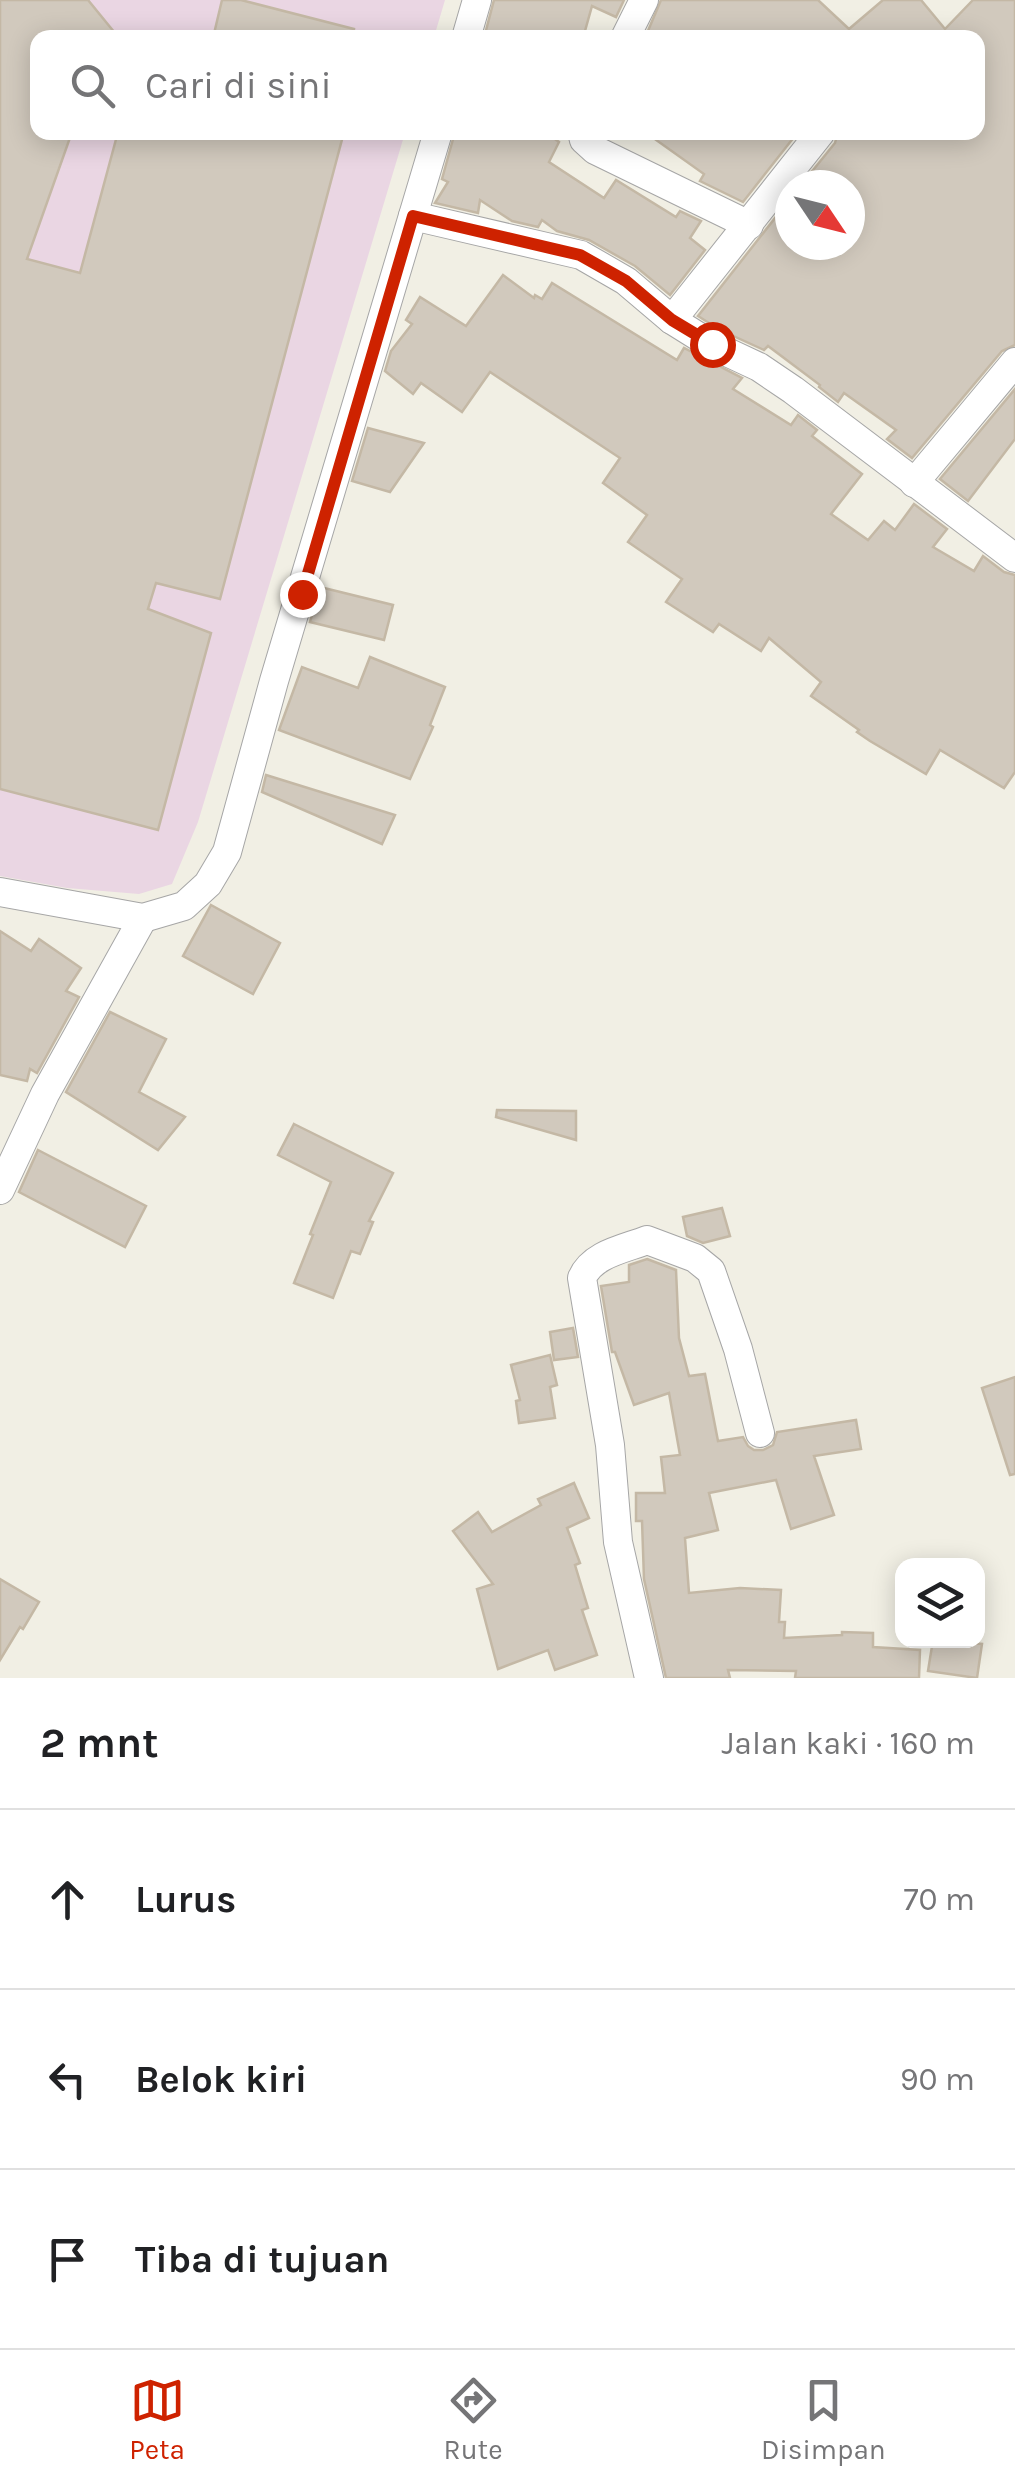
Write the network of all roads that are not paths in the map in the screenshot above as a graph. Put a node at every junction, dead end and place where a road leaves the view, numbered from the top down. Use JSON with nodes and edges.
{"nodes":[{"id":1,"x":477,"y":0,"type":"edge"},
{"id":2,"x":644,"y":0,"type":"edge"},
{"id":3,"x":468,"y":30,"type":"edge"},
{"id":4,"x":629,"y":30,"type":"edge"},
{"id":5,"x":436,"y":140,"type":"edge"},
{"id":6,"x":584,"y":140,"type":"edge"},
{"id":7,"x":815,"y":140,"type":"edge"},
{"id":8,"x":413,"y":216,"type":"junction"},
{"id":9,"x":749,"y":225,"type":"junction"},
{"id":10,"x":672,"y":320,"type":"junction"},
{"id":11,"x":1015,"y":362,"type":"edge"},
{"id":12,"x":914,"y":483,"type":"junction"},
{"id":13,"x":1015,"y":558,"type":"edge"},
{"id":14,"x":0,"y":892,"type":"edge"},
{"id":15,"x":143,"y":918,"type":"junction"},
{"id":16,"x":0,"y":1190,"type":"edge"},
{"id":17,"x":760,"y":1432,"type":"dead end"},
{"id":18,"x":650,"y":1678,"type":"edge"}],
"edges":[{"from":1,"to":3,"type":"street"},
{"from":2,"to":4,"type":"street"},
{"from":5,"to":8,"type":"street"},
{"from":6,"to":9,"type":"street"},
{"from":7,"to":9,"type":"street"},
{"from":8,"to":10,"type":"street"},
{"from":8,"to":15,"type":"street"},
{"from":9,"to":10,"type":"street"},
{"from":10,"to":12,"type":"street"},
{"from":11,"to":12,"type":"street"},
{"from":12,"to":13,"type":"street"},
{"from":14,"to":15,"type":"street"},
{"from":15,"to":16,"type":"street"},
{"from":17,"to":18,"type":"street"}]}
